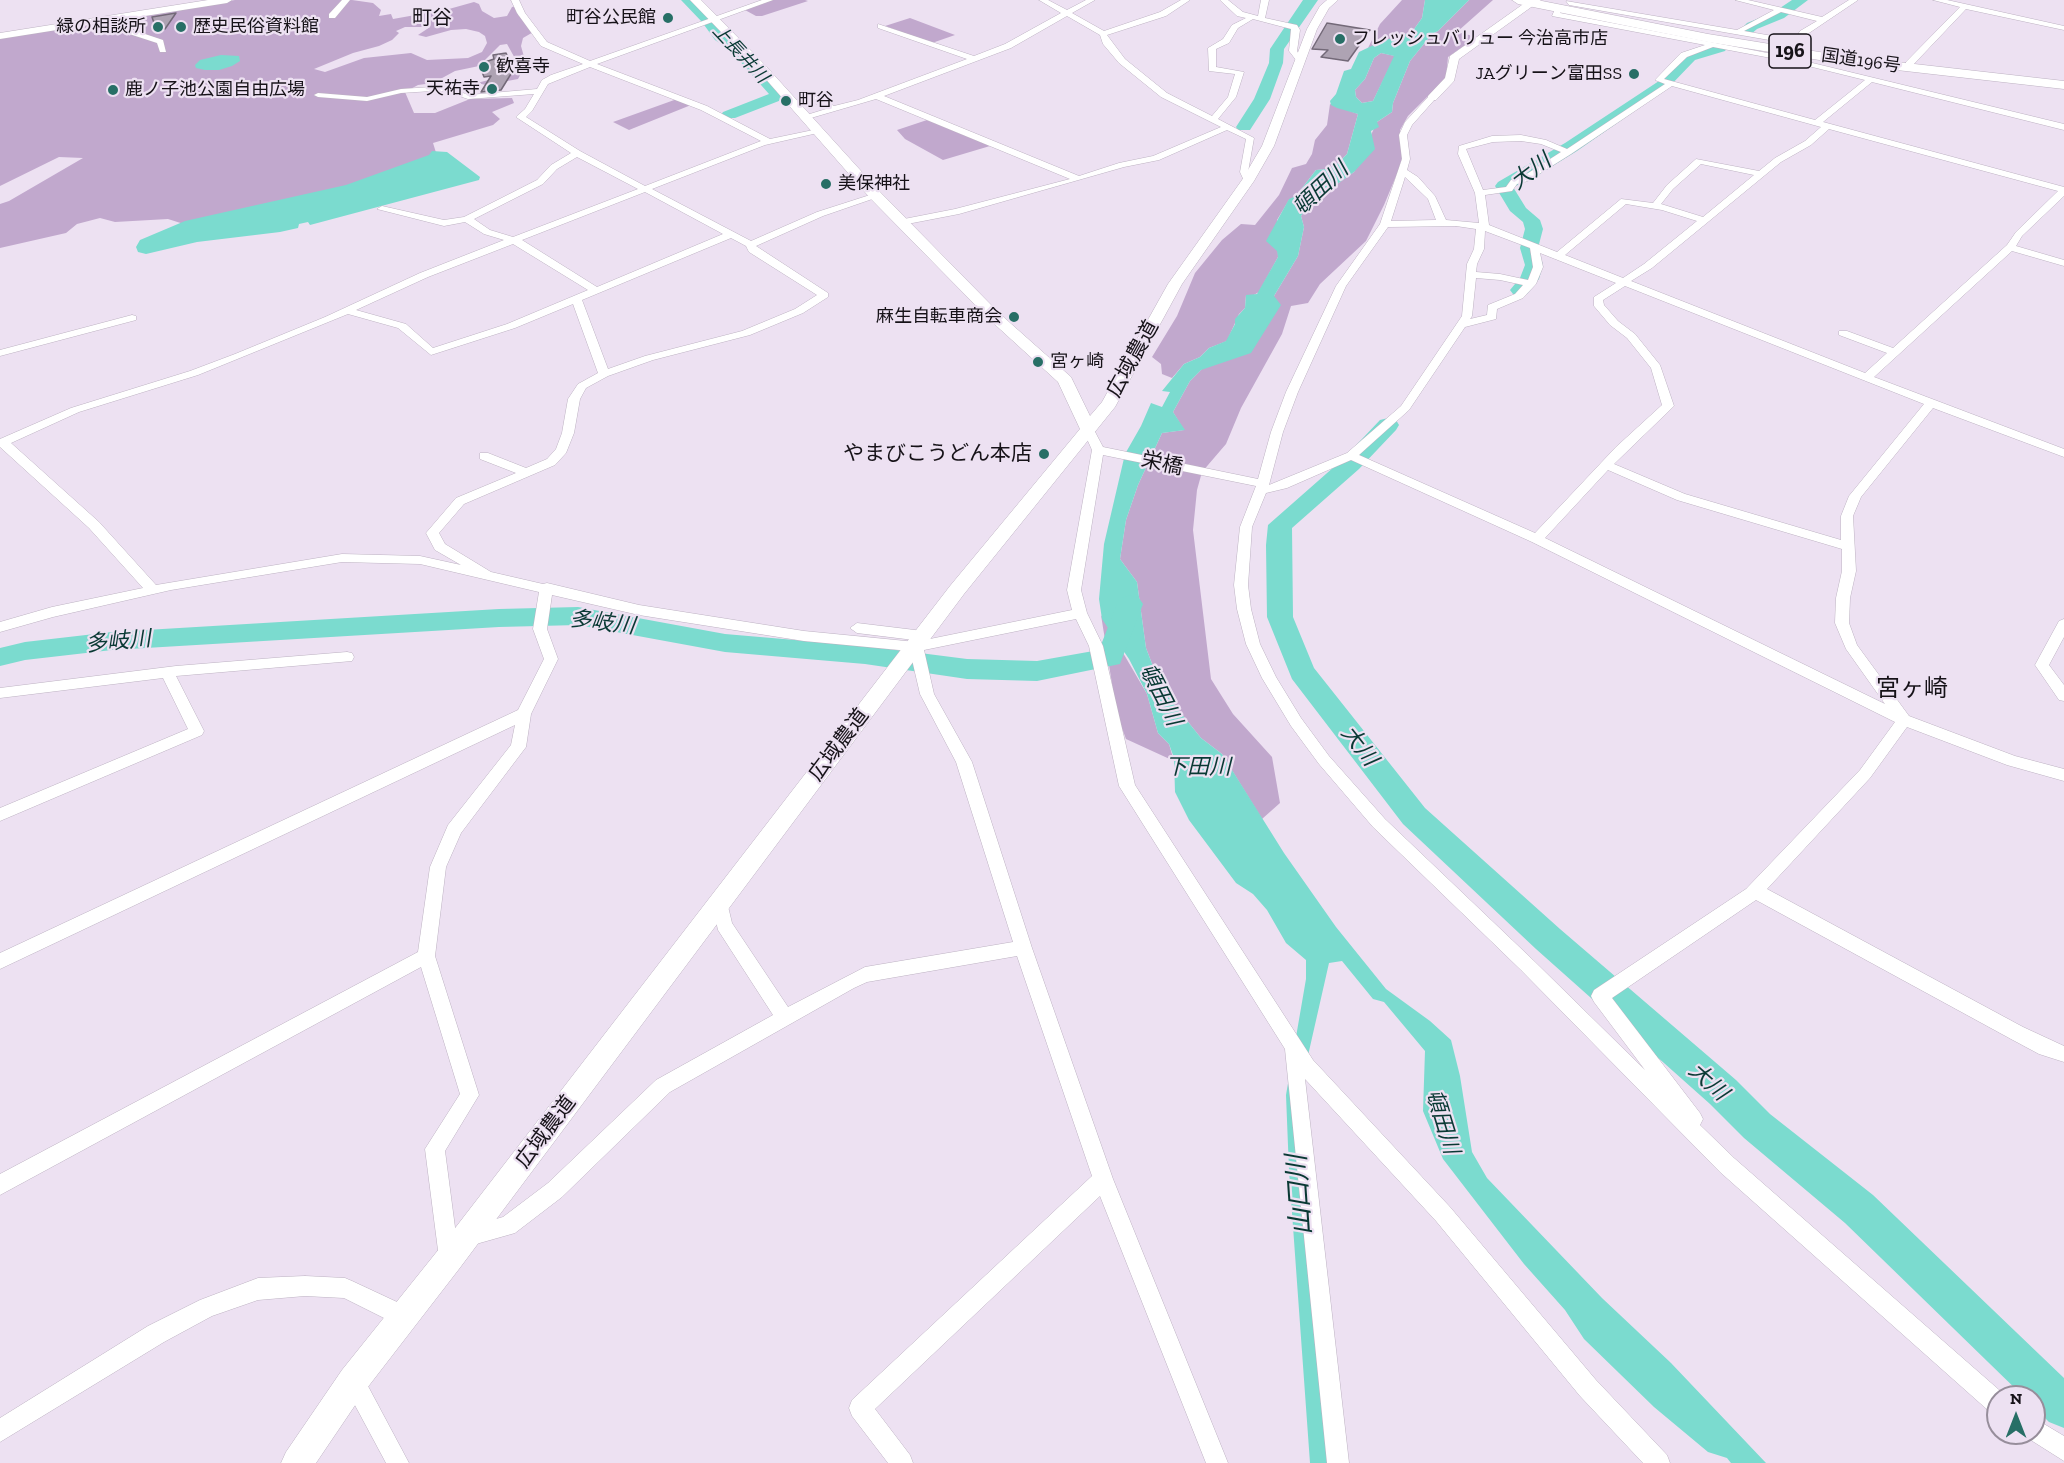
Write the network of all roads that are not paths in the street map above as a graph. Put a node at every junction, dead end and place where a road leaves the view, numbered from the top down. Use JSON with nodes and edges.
{"nodes":[{"id":1,"x":227,"y":0,"type":"edge"},
{"id":2,"x":346,"y":0,"type":"edge"},
{"id":3,"x":515,"y":0,"type":"edge"},
{"id":4,"x":695,"y":0,"type":"edge"},
{"id":5,"x":769,"y":0,"type":"edge"},
{"id":6,"x":1043,"y":0,"type":"edge"},
{"id":7,"x":1091,"y":0,"type":"edge"},
{"id":8,"x":1186,"y":0,"type":"edge"},
{"id":9,"x":1224,"y":0,"type":"edge"},
{"id":10,"x":1266,"y":0,"type":"edge"},
{"id":11,"x":1332,"y":0,"type":"edge"},
{"id":12,"x":1739,"y":0,"type":"edge"},
{"id":13,"x":1854,"y":0,"type":"edge"},
{"id":14,"x":1938,"y":0,"type":"edge"},
{"id":15,"x":1531,"y":1,"type":"edge"},
{"id":16,"x":1569,"y":3,"type":"dead end"},
{"id":17,"x":1965,"y":6,"type":"junction"},
{"id":18,"x":1780,"y":10,"type":"junction"},
{"id":19,"x":1558,"y":11,"type":"dead end"},
{"id":20,"x":1068,"y":13,"type":"junction"},
{"id":21,"x":332,"y":16,"type":"dead end"},
{"id":22,"x":1252,"y":17,"type":"junction"},
{"id":23,"x":126,"y":18,"type":"junction"},
{"id":24,"x":1262,"y":19,"type":"junction"},
{"id":25,"x":714,"y":20,"type":"junction"},
{"id":26,"x":1824,"y":20,"type":"junction"},
{"id":27,"x":881,"y":26,"type":"dead end"},
{"id":28,"x":2064,"y":28,"type":"edge"},
{"id":29,"x":1103,"y":34,"type":"junction"},
{"id":30,"x":1740,"y":34,"type":"junction"},
{"id":31,"x":0,"y":36,"type":"edge"},
{"id":32,"x":1713,"y":45,"type":"junction"},
{"id":33,"x":163,"y":50,"type":"dead end"},
{"id":34,"x":1794,"y":50,"type":"junction"},
{"id":35,"x":1299,"y":58,"type":"junction"},
{"id":36,"x":974,"y":59,"type":"junction"},
{"id":37,"x":592,"y":64,"type":"junction"},
{"id":38,"x":1905,"y":65,"type":"junction"},
{"id":39,"x":1870,"y":80,"type":"junction"},
{"id":40,"x":2064,"y":80,"type":"edge"},
{"id":41,"x":1670,"y":84,"type":"junction"},
{"id":42,"x":1885,"y":84,"type":"junction"},
{"id":43,"x":2064,"y":85,"type":"edge"},
{"id":44,"x":540,"y":91,"type":"junction"},
{"id":45,"x":318,"y":95,"type":"dead end"},
{"id":46,"x":806,"y":95,"type":"dead end"},
{"id":47,"x":876,"y":96,"type":"junction"},
{"id":48,"x":1432,"y":98,"type":"joint"},
{"id":49,"x":833,"y":109,"type":"junction"},
{"id":50,"x":804,"y":117,"type":"junction"},
{"id":51,"x":1213,"y":120,"type":"junction"},
{"id":52,"x":1816,"y":123,"type":"junction"},
{"id":53,"x":1827,"y":126,"type":"junction"},
{"id":54,"x":1227,"y":127,"type":"junction"},
{"id":55,"x":2064,"y":128,"type":"edge"},
{"id":56,"x":818,"y":132,"type":"junction"},
{"id":57,"x":769,"y":142,"type":"junction"},
{"id":58,"x":1568,"y":152,"type":"junction"},
{"id":59,"x":576,"y":153,"type":"junction"},
{"id":60,"x":1402,"y":171,"type":"junction"},
{"id":61,"x":1761,"y":174,"type":"junction"},
{"id":62,"x":1079,"y":179,"type":"junction"},
{"id":63,"x":1248,"y":181,"type":"junction"},
{"id":64,"x":648,"y":189,"type":"junction"},
{"id":65,"x":2064,"y":191,"type":"edge"},
{"id":66,"x":1480,"y":193,"type":"junction"},
{"id":67,"x":876,"y":196,"type":"junction"},
{"id":68,"x":1655,"y":206,"type":"junction"},
{"id":69,"x":382,"y":209,"type":"dead end"},
{"id":70,"x":467,"y":219,"type":"junction"},
{"id":71,"x":1703,"y":220,"type":"junction"},
{"id":72,"x":902,"y":222,"type":"junction"},
{"id":73,"x":1442,"y":223,"type":"junction"},
{"id":74,"x":1386,"y":224,"type":"junction"},
{"id":75,"x":1483,"y":227,"type":"junction"},
{"id":76,"x":730,"y":235,"type":"junction"},
{"id":77,"x":516,"y":241,"type":"junction"},
{"id":78,"x":751,"y":245,"type":"junction"},
{"id":79,"x":1534,"y":246,"type":"junction"},
{"id":80,"x":2010,"y":247,"type":"junction"},
{"id":81,"x":1559,"y":255,"type":"junction"},
{"id":82,"x":2064,"y":263,"type":"edge"},
{"id":83,"x":1471,"y":275,"type":"junction"},
{"id":84,"x":1627,"y":281,"type":"junction"},
{"id":85,"x":1530,"y":284,"type":"junction"},
{"id":86,"x":597,"y":291,"type":"junction"},
{"id":87,"x":576,"y":299,"type":"junction"},
{"id":88,"x":347,"y":311,"type":"junction"},
{"id":89,"x":132,"y":318,"type":"dead end"},
{"id":90,"x":1461,"y":325,"type":"junction"},
{"id":91,"x":1843,"y":333,"type":"dead end"},
{"id":92,"x":1895,"y":352,"type":"junction"},
{"id":93,"x":0,"y":353,"type":"edge"},
{"id":94,"x":604,"y":374,"type":"junction"},
{"id":95,"x":1867,"y":377,"type":"junction"},
{"id":96,"x":1931,"y":403,"type":"junction"},
{"id":97,"x":1089,"y":430,"type":"junction"},
{"id":98,"x":2,"y":442,"type":"edge"},
{"id":99,"x":1098,"y":450,"type":"junction"},
{"id":100,"x":2064,"y":453,"type":"edge"},
{"id":101,"x":484,"y":456,"type":"dead end"},
{"id":102,"x":1351,"y":456,"type":"junction"},
{"id":103,"x":1606,"y":465,"type":"junction"},
{"id":104,"x":525,"y":472,"type":"junction"},
{"id":105,"x":1262,"y":488,"type":"junction"},
{"id":106,"x":1537,"y":539,"type":"junction"},
{"id":107,"x":1847,"y":546,"type":"junction"},
{"id":108,"x":485,"y":573,"type":"junction"},
{"id":109,"x":547,"y":587,"type":"junction"},
{"id":110,"x":151,"y":591,"type":"junction"},
{"id":111,"x":1080,"y":613,"type":"junction"},
{"id":112,"x":2064,"y":624,"type":"edge"},
{"id":113,"x":0,"y":627,"type":"edge"},
{"id":114,"x":857,"y":628,"type":"dead end"},
{"id":115,"x":919,"y":642,"type":"junction"},
{"id":116,"x":347,"y":657,"type":"dead end"},
{"id":117,"x":166,"y":672,"type":"junction"},
{"id":118,"x":0,"y":693,"type":"edge"},
{"id":119,"x":2064,"y":696,"type":"edge"},
{"id":120,"x":524,"y":714,"type":"junction"},
{"id":121,"x":1904,"y":720,"type":"junction"},
{"id":122,"x":2064,"y":775,"type":"edge"},
{"id":123,"x":0,"y":815,"type":"edge"},
{"id":124,"x":1755,"y":891,"type":"junction"},
{"id":125,"x":720,"y":903,"type":"junction"},
{"id":126,"x":1023,"y":948,"type":"junction"},
{"id":127,"x":426,"y":956,"type":"junction"},
{"id":128,"x":0,"y":961,"type":"edge"},
{"id":129,"x":785,"y":1018,"type":"junction"},
{"id":130,"x":1293,"y":1048,"type":"junction"},
{"id":131,"x":2064,"y":1054,"type":"edge"},
{"id":132,"x":1727,"y":1165,"type":"junction"},
{"id":133,"x":1102,"y":1179,"type":"junction"},
{"id":134,"x":0,"y":1185,"type":"edge"},
{"id":135,"x":466,"y":1236,"type":"junction"},
{"id":136,"x":449,"y":1259,"type":"junction"},
{"id":137,"x":404,"y":1317,"type":"junction"},
{"id":138,"x":353,"y":1381,"type":"junction"},
{"id":139,"x":1986,"y":1393,"type":"edge"},
{"id":140,"x":0,"y":1431,"type":"edge"},
{"id":141,"x":2046,"y":1437,"type":"edge"},
{"id":142,"x":2064,"y":1450,"type":"edge"},
{"id":143,"x":297,"y":1463,"type":"edge"},
{"id":144,"x":398,"y":1463,"type":"edge"},
{"id":145,"x":902,"y":1463,"type":"edge"},
{"id":146,"x":1217,"y":1463,"type":"edge"},
{"id":147,"x":1338,"y":1463,"type":"edge"},
{"id":148,"x":1659,"y":1463,"type":"edge"}],
"edges":[{"from":1,"to":23,"type":"street"},
{"from":2,"to":21,"type":"street"},
{"from":3,"to":37,"type":"street"},
{"from":4,"to":25,"type":"street"},
{"from":5,"to":25,"type":"street"},
{"from":6,"to":20,"type":"street"},
{"from":7,"to":20,"type":"street"},
{"from":8,"to":29,"type":"street"},
{"from":9,"to":22,"type":"street"},
{"from":10,"to":24,"type":"street"},
{"from":11,"to":35,"type":"street","name":"広域農道"},
{"from":12,"to":18,"type":"street"},
{"from":13,"to":26,"type":"street"},
{"from":14,"to":17,"type":"street"},
{"from":15,"to":34,"type":"highway","name":"国道196号","number":"196"},
{"from":15,"to":48,"type":"street"},
{"from":16,"to":30,"type":"street"},
{"from":17,"to":28,"type":"street"},
{"from":17,"to":38,"type":"street"},
{"from":18,"to":26,"type":"street"},
{"from":18,"to":30,"type":"street"},
{"from":19,"to":32,"type":"street"},
{"from":20,"to":29,"type":"street"},
{"from":20,"to":36,"type":"street"},
{"from":22,"to":24,"type":"street"},
{"from":22,"to":51,"type":"street"},
{"from":23,"to":31,"type":"street"},
{"from":23,"to":33,"type":"street"},
{"from":24,"to":35,"type":"street"},
{"from":25,"to":37,"type":"street"},
{"from":25,"to":50,"type":"street"},
{"from":26,"to":34,"type":"street"},
{"from":27,"to":36,"type":"street"},
{"from":29,"to":51,"type":"street"},
{"from":30,"to":34,"type":"street"},
{"from":32,"to":34,"type":"street"},
{"from":32,"to":41,"type":"street"},
{"from":34,"to":38,"type":"highway","name":"国道196号","number":"196"},
{"from":34,"to":39,"type":"street"},
{"from":35,"to":63,"type":"street","name":"広域農道"},
{"from":36,"to":47,"type":"street"},
{"from":37,"to":44,"type":"street"},
{"from":37,"to":57,"type":"street"},
{"from":38,"to":40,"type":"highway","name":"国道196号","number":"196"},
{"from":38,"to":42,"type":"street"},
{"from":38,"to":43,"type":"highway","name":"国道196号","number":"196"},
{"from":39,"to":42,"type":"street"},
{"from":39,"to":52,"type":"street"},
{"from":41,"to":52,"type":"street"},
{"from":41,"to":58,"type":"street"},
{"from":42,"to":55,"type":"street"},
{"from":44,"to":45,"type":"street"},
{"from":44,"to":59,"type":"street"},
{"from":46,"to":49,"type":"street"},
{"from":47,"to":49,"type":"street"},
{"from":47,"to":62,"type":"street"},
{"from":48,"to":60,"type":"street"},
{"from":49,"to":50,"type":"street"},
{"from":50,"to":56,"type":"street"},
{"from":51,"to":54,"type":"street"},
{"from":52,"to":53,"type":"street"},
{"from":53,"to":61,"type":"street"},
{"from":53,"to":65,"type":"street"},
{"from":54,"to":62,"type":"street"},
{"from":54,"to":63,"type":"street"},
{"from":56,"to":57,"type":"street"},
{"from":56,"to":67,"type":"street"},
{"from":57,"to":64,"type":"street"},
{"from":58,"to":66,"type":"street"},
{"from":58,"to":66,"type":"street"},
{"from":59,"to":64,"type":"street"},
{"from":59,"to":70,"type":"street"},
{"from":60,"to":73,"type":"street"},
{"from":60,"to":74,"type":"street"},
{"from":61,"to":68,"type":"street"},
{"from":61,"to":71,"type":"street"},
{"from":62,"to":72,"type":"street"},
{"from":63,"to":97,"type":"street","name":"広域農道"},
{"from":64,"to":76,"type":"street"},
{"from":64,"to":77,"type":"street"},
{"from":65,"to":80,"type":"street"},
{"from":66,"to":75,"type":"street"},
{"from":67,"to":72,"type":"street"},
{"from":67,"to":78,"type":"street"},
{"from":68,"to":71,"type":"street"},
{"from":68,"to":81,"type":"street"},
{"from":69,"to":70,"type":"street"},
{"from":70,"to":77,"type":"street"},
{"from":71,"to":84,"type":"street"},
{"from":72,"to":97,"type":"street"},
{"from":73,"to":74,"type":"street"},
{"from":73,"to":75,"type":"street"},
{"from":74,"to":105,"type":"street"},
{"from":75,"to":79,"type":"street"},
{"from":75,"to":83,"type":"street"},
{"from":76,"to":78,"type":"street"},
{"from":76,"to":86,"type":"street"},
{"from":77,"to":86,"type":"street"},
{"from":77,"to":88,"type":"street"},
{"from":78,"to":94,"type":"street"},
{"from":79,"to":81,"type":"street"},
{"from":79,"to":85,"type":"street"},
{"from":80,"to":82,"type":"street"},
{"from":80,"to":92,"type":"street"},
{"from":81,"to":84,"type":"street"},
{"from":83,"to":85,"type":"street"},
{"from":83,"to":90,"type":"street"},
{"from":84,"to":95,"type":"street"},
{"from":84,"to":103,"type":"street"},
{"from":85,"to":90,"type":"street"},
{"from":86,"to":87,"type":"street"},
{"from":87,"to":88,"type":"street"},
{"from":87,"to":94,"type":"street"},
{"from":88,"to":98,"type":"street"},
{"from":89,"to":93,"type":"street"},
{"from":90,"to":102,"type":"street"},
{"from":91,"to":92,"type":"street"},
{"from":92,"to":95,"type":"street"},
{"from":94,"to":104,"type":"street"},
{"from":95,"to":96,"type":"street"},
{"from":96,"to":100,"type":"street"},
{"from":96,"to":107,"type":"street"},
{"from":97,"to":99,"type":"street"},
{"from":97,"to":115,"type":"street","name":"広域農道"},
{"from":98,"to":110,"type":"street"},
{"from":99,"to":105,"type":"street","name":"栄橋"},
{"from":99,"to":111,"type":"street"},
{"from":101,"to":104,"type":"street"},
{"from":102,"to":105,"type":"street"},
{"from":102,"to":106,"type":"street"},
{"from":103,"to":106,"type":"street"},
{"from":103,"to":107,"type":"street"},
{"from":104,"to":108,"type":"street"},
{"from":105,"to":132,"type":"street"},
{"from":106,"to":121,"type":"street"},
{"from":107,"to":121,"type":"street"},
{"from":108,"to":109,"type":"street"},
{"from":108,"to":110,"type":"street"},
{"from":109,"to":115,"type":"street"},
{"from":109,"to":120,"type":"street"},
{"from":110,"to":113,"type":"street"},
{"from":111,"to":115,"type":"street"},
{"from":111,"to":130,"type":"street"},
{"from":112,"to":119,"type":"street"},
{"from":114,"to":115,"type":"street"},
{"from":115,"to":125,"type":"street","name":"広域農道"},
{"from":115,"to":126,"type":"street"},
{"from":116,"to":117,"type":"street"},
{"from":117,"to":118,"type":"street"},
{"from":117,"to":123,"type":"street"},
{"from":120,"to":127,"type":"street"},
{"from":120,"to":128,"type":"street"},
{"from":121,"to":122,"type":"street"},
{"from":121,"to":124,"type":"street"},
{"from":124,"to":131,"type":"street"},
{"from":124,"to":132,"type":"street"},
{"from":125,"to":129,"type":"street"},
{"from":125,"to":135,"type":"street","name":"広域農道"},
{"from":126,"to":129,"type":"street"},
{"from":126,"to":133,"type":"street"},
{"from":127,"to":134,"type":"street"},
{"from":127,"to":136,"type":"street"},
{"from":129,"to":135,"type":"street"},
{"from":130,"to":147,"type":"street"},
{"from":130,"to":148,"type":"street"},
{"from":132,"to":139,"type":"street"},
{"from":133,"to":145,"type":"street"},
{"from":133,"to":146,"type":"street"},
{"from":135,"to":136,"type":"street","name":"広域農道"},
{"from":136,"to":137,"type":"street","name":"広域農道"},
{"from":137,"to":138,"type":"street","name":"広域農道"},
{"from":137,"to":140,"type":"street"},
{"from":138,"to":143,"type":"street","name":"広域農道"},
{"from":138,"to":144,"type":"street"},
{"from":141,"to":142,"type":"street"}]}
